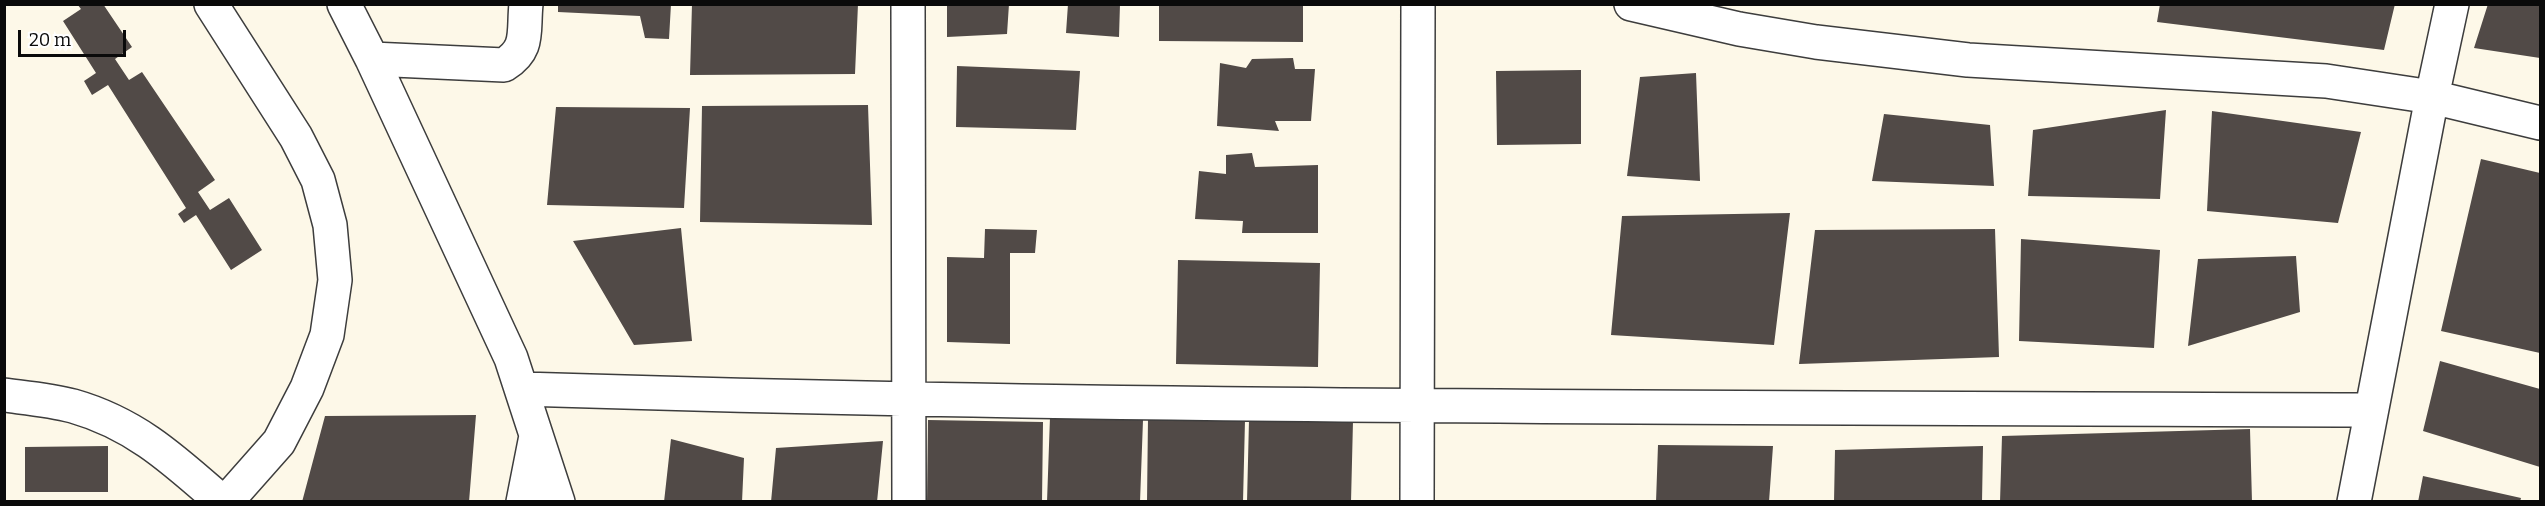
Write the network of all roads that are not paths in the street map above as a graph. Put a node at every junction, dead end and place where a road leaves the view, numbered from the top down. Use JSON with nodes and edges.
{"nodes":[{"id":1,"x":211,"y":4,"type":"edge"},
{"id":2,"x":344,"y":4,"type":"edge"},
{"id":3,"x":526,"y":4,"type":"edge"},
{"id":4,"x":908,"y":4,"type":"edge"},
{"id":5,"x":1418,"y":4,"type":"edge"},
{"id":6,"x":1631,"y":4,"type":"edge"},
{"id":7,"x":2452,"y":4,"type":"edge"},
{"id":8,"x":1741,"y":17,"type":"edge"},
{"id":9,"x":372,"y":59,"type":"junction"},
{"id":10,"x":2432,"y":96,"type":"junction"},
{"id":11,"x":2541,"y":123,"type":"edge"},
{"id":12,"x":522,"y":389,"type":"junction"},
{"id":13,"x":4,"y":395,"type":"edge"},
{"id":14,"x":909,"y":399,"type":"junction"},
{"id":15,"x":1419,"y":405,"type":"junction"},
{"id":16,"x":2371,"y":410,"type":"junction"},
{"id":17,"x":536,"y":434,"type":"junction"},
{"id":18,"x":224,"y":501,"type":"edge"},
{"id":19,"x":523,"y":501,"type":"edge"},
{"id":20,"x":558,"y":501,"type":"edge"},
{"id":21,"x":909,"y":501,"type":"edge"},
{"id":22,"x":1417,"y":501,"type":"edge"},
{"id":23,"x":2354,"y":501,"type":"edge"}],
"edges":[{"from":1,"to":18,"type":"street"},
{"from":2,"to":9,"type":"street"},
{"from":3,"to":9,"type":"street"},
{"from":4,"to":14,"type":"street"},
{"from":5,"to":15,"type":"street"},
{"from":6,"to":8,"type":"street"},
{"from":7,"to":10,"type":"street"},
{"from":8,"to":10,"type":"street"},
{"from":9,"to":12,"type":"street"},
{"from":10,"to":11,"type":"street"},
{"from":10,"to":16,"type":"street"},
{"from":12,"to":14,"type":"street"},
{"from":12,"to":17,"type":"street"},
{"from":13,"to":18,"type":"street"},
{"from":14,"to":15,"type":"street"},
{"from":14,"to":21,"type":"street"},
{"from":15,"to":16,"type":"street"},
{"from":15,"to":22,"type":"street"},
{"from":16,"to":23,"type":"street"},
{"from":17,"to":19,"type":"street"},
{"from":17,"to":20,"type":"street"}]}
